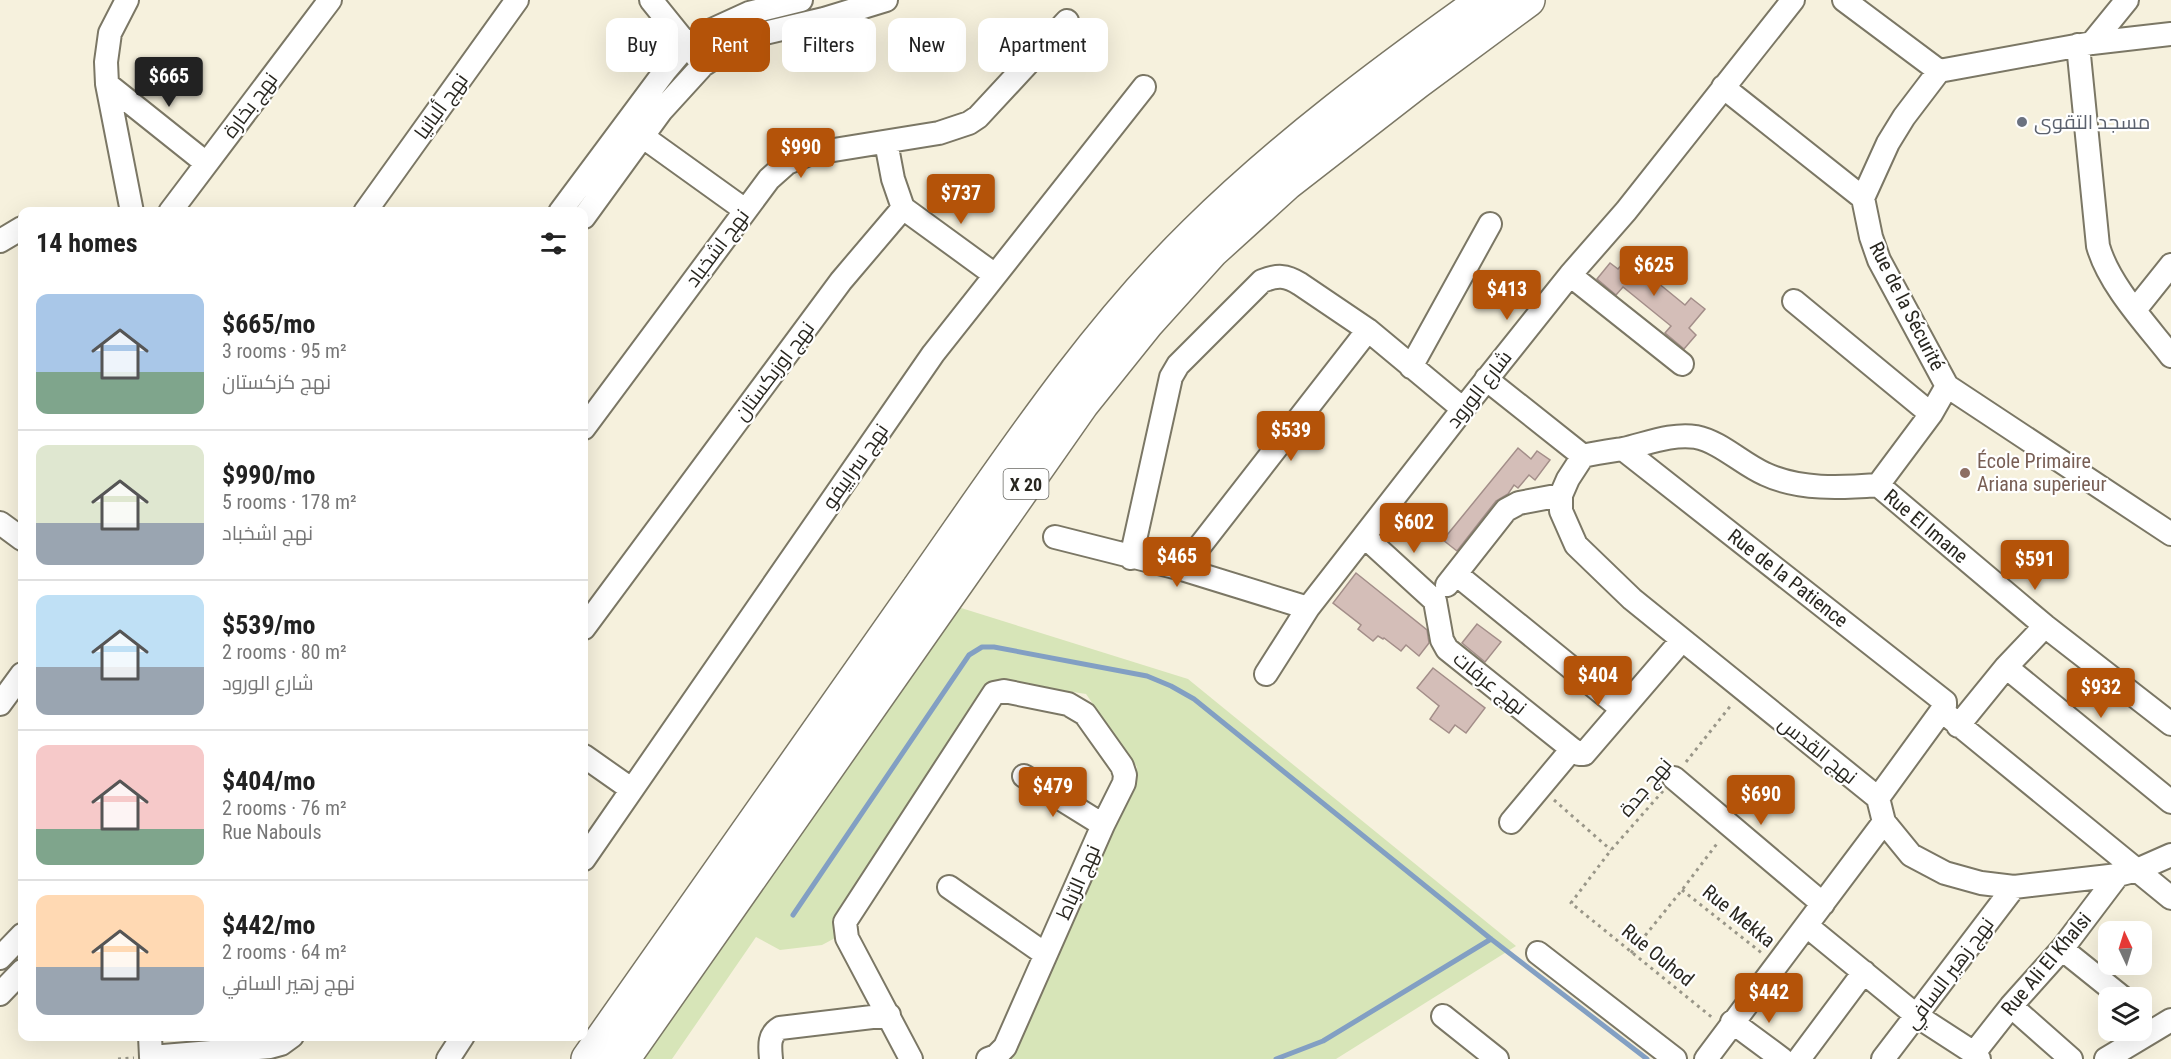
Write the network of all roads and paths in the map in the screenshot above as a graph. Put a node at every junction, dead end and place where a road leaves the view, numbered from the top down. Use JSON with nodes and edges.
{"nodes":[{"id":1,"x":127,"y":0,"type":"edge"},
{"id":2,"x":330,"y":0,"type":"edge"},
{"id":3,"x":516,"y":0,"type":"edge"},
{"id":4,"x":651,"y":0,"type":"edge"},
{"id":5,"x":801,"y":0,"type":"edge"},
{"id":6,"x":886,"y":0,"type":"edge"},
{"id":7,"x":1484,"y":0,"type":"edge"},
{"id":8,"x":1528,"y":0,"type":"edge"},
{"id":9,"x":1793,"y":0,"type":"edge"},
{"id":10,"x":1844,"y":0,"type":"edge"},
{"id":11,"x":2127,"y":0,"type":"edge"},
{"id":12,"x":770,"y":32,"type":"edge"},
{"id":13,"x":2171,"y":34,"type":"edge"},
{"id":14,"x":2085,"y":44,"type":"junction"},
{"id":15,"x":687,"y":45,"type":"junction"},
{"id":16,"x":690,"y":49,"type":"edge"},
{"id":17,"x":1939,"y":71,"type":"junction"},
{"id":18,"x":696,"y":72,"type":"edge"},
{"id":19,"x":1020,"y":72,"type":"edge"},
{"id":20,"x":107,"y":84,"type":"junction"},
{"id":21,"x":1144,"y":87,"type":"dead end"},
{"id":22,"x":1723,"y":87,"type":"junction"},
{"id":23,"x":642,"y":136,"type":"junction"},
{"id":24,"x":886,"y":142,"type":"junction"},
{"id":25,"x":206,"y":163,"type":"junction"},
{"id":26,"x":1863,"y":198,"type":"junction"},
{"id":27,"x":131,"y":207,"type":"edge"},
{"id":28,"x":174,"y":207,"type":"edge"},
{"id":29,"x":369,"y":207,"type":"edge"},
{"id":30,"x":564,"y":207,"type":"edge"},
{"id":31,"x":903,"y":208,"type":"junction"},
{"id":32,"x":745,"y":210,"type":"junction"},
{"id":33,"x":588,"y":211,"type":"edge"},
{"id":34,"x":1490,"y":224,"type":"dead end"},
{"id":35,"x":18,"y":230,"type":"edge"},
{"id":36,"x":0,"y":241,"type":"edge"},
{"id":37,"x":2171,"y":265,"type":"edge"},
{"id":38,"x":994,"y":275,"type":"junction"},
{"id":39,"x":1570,"y":275,"type":"junction"},
{"id":40,"x":1794,"y":301,"type":"dead end"},
{"id":41,"x":2135,"y":310,"type":"junction"},
{"id":42,"x":1368,"y":330,"type":"junction"},
{"id":43,"x":2171,"y":356,"type":"edge"},
{"id":44,"x":1682,"y":364,"type":"dead end"},
{"id":45,"x":1411,"y":367,"type":"junction"},
{"id":46,"x":1486,"y":379,"type":"junction"},
{"id":47,"x":1947,"y":386,"type":"junction"},
{"id":48,"x":1462,"y":409,"type":"junction"},
{"id":49,"x":1930,"y":414,"type":"junction"},
{"id":50,"x":588,"y":423,"type":"edge"},
{"id":51,"x":1623,"y":449,"type":"junction"},
{"id":52,"x":1582,"y":456,"type":"junction"},
{"id":53,"x":1878,"y":485,"type":"junction"},
{"id":54,"x":1561,"y":495,"type":"junction"},
{"id":55,"x":0,"y":523,"type":"edge"},
{"id":56,"x":2171,"y":534,"type":"edge"},
{"id":57,"x":18,"y":536,"type":"edge"},
{"id":58,"x":1054,"y":537,"type":"dead end"},
{"id":59,"x":1365,"y":537,"type":"junction"},
{"id":60,"x":1131,"y":558,"type":"junction"},
{"id":61,"x":1182,"y":569,"type":"junction"},
{"id":62,"x":1456,"y":574,"type":"junction"},
{"id":63,"x":1435,"y":601,"type":"junction"},
{"id":64,"x":1308,"y":608,"type":"junction"},
{"id":65,"x":588,"y":623,"type":"edge"},
{"id":66,"x":2044,"y":626,"type":"junction"},
{"id":67,"x":1682,"y":640,"type":"junction"},
{"id":68,"x":2006,"y":668,"type":"junction"},
{"id":69,"x":1266,"y":674,"type":"dead end"},
{"id":70,"x":18,"y":679,"type":"edge"},
{"id":71,"x":1743,"y":690,"type":"junction"},
{"id":72,"x":0,"y":704,"type":"edge"},
{"id":73,"x":1622,"y":709,"type":"junction"},
{"id":74,"x":1950,"y":718,"type":"junction"},
{"id":75,"x":2171,"y":724,"type":"edge"},
{"id":76,"x":1572,"y":749,"type":"junction"},
{"id":77,"x":588,"y":759,"type":"edge"},
{"id":78,"x":1024,"y":776,"type":"dead end"},
{"id":79,"x":1674,"y":778,"type":"junction"},
{"id":80,"x":1540,"y":787,"type":"junction"},
{"id":81,"x":631,"y":789,"type":"junction"},
{"id":82,"x":1878,"y":798,"type":"junction"},
{"id":83,"x":2171,"y":802,"type":"edge"},
{"id":84,"x":1511,"y":822,"type":"dead end"},
{"id":85,"x":1884,"y":822,"type":"junction"},
{"id":86,"x":1103,"y":825,"type":"junction"},
{"id":87,"x":1729,"y":827,"type":"junction"},
{"id":88,"x":1611,"y":850,"type":"junction"},
{"id":89,"x":588,"y":853,"type":"edge"},
{"id":90,"x":2171,"y":855,"type":"edge"},
{"id":91,"x":2127,"y":872,"type":"junction"},
{"id":92,"x":949,"y":887,"type":"dead end"},
{"id":93,"x":2014,"y":888,"type":"junction"},
{"id":94,"x":1682,"y":890,"type":"junction"},
{"id":95,"x":2171,"y":898,"type":"edge"},
{"id":96,"x":1570,"y":903,"type":"joint"},
{"id":97,"x":1823,"y":904,"type":"junction"},
{"id":98,"x":1808,"y":926,"type":"junction"},
{"id":99,"x":18,"y":939,"type":"edge"},
{"id":100,"x":2062,"y":949,"type":"junction"},
{"id":101,"x":1538,"y":953,"type":"dead end"},
{"id":102,"x":1631,"y":953,"type":"junction"},
{"id":103,"x":1045,"y":954,"type":"junction"},
{"id":104,"x":0,"y":958,"type":"edge"},
{"id":105,"x":1776,"y":965,"type":"junction"},
{"id":106,"x":1864,"y":972,"type":"junction"},
{"id":107,"x":18,"y":975,"type":"edge"},
{"id":108,"x":2109,"y":987,"type":"edge"},
{"id":109,"x":0,"y":994,"type":"edge"},
{"id":110,"x":2011,"y":1006,"type":"junction"},
{"id":111,"x":889,"y":1015,"type":"junction"},
{"id":112,"x":1443,"y":1016,"type":"dead end"},
{"id":113,"x":1917,"y":1016,"type":"junction"},
{"id":114,"x":2161,"y":1024,"type":"edge"},
{"id":115,"x":1730,"y":1026,"type":"junction"},
{"id":116,"x":150,"y":1041,"type":"edge"},
{"id":117,"x":285,"y":1041,"type":"edge"},
{"id":118,"x":460,"y":1041,"type":"edge"},
{"id":119,"x":1977,"y":1056,"type":"edge"},
{"id":120,"x":448,"y":1059,"type":"edge"},
{"id":121,"x":588,"y":1059,"type":"edge"},
{"id":122,"x":623,"y":1059,"type":"edge"},
{"id":123,"x":771,"y":1059,"type":"edge"},
{"id":124,"x":911,"y":1059,"type":"edge"},
{"id":125,"x":988,"y":1059,"type":"edge"},
{"id":126,"x":1497,"y":1059,"type":"edge"},
{"id":127,"x":1674,"y":1059,"type":"edge"},
{"id":128,"x":1706,"y":1059,"type":"edge"},
{"id":129,"x":1782,"y":1059,"type":"edge"},
{"id":130,"x":1799,"y":1059,"type":"edge"},
{"id":131,"x":1883,"y":1059,"type":"edge"},
{"id":132,"x":2071,"y":1059,"type":"edge"},
{"id":133,"x":2106,"y":1059,"type":"edge"}],
"edges":[{"from":1,"to":20,"type":"street"},
{"from":2,"to":25,"type":"street","name":"نهج بخارة"},
{"from":3,"to":29,"type":"street","name":"نهج ألبانيا"},
{"from":4,"to":15,"type":"street"},
{"from":5,"to":15,"type":"street"},
{"from":6,"to":12,"type":"street"},
{"from":7,"to":121,"type":"highway","number":"X 20"},
{"from":8,"to":122,"type":"highway","number":"X 20"},
{"from":9,"to":22,"type":"street","name":"شارع الورود"},
{"from":10,"to":17,"type":"street"},
{"from":11,"to":14,"type":"street"},
{"from":13,"to":14,"type":"street"},
{"from":14,"to":17,"type":"street"},
{"from":14,"to":41,"type":"street"},
{"from":15,"to":16,"type":"street"},
{"from":15,"to":30,"type":"street"},
{"from":17,"to":26,"type":"street"},
{"from":18,"to":23,"type":"street"},
{"from":19,"to":24,"type":"street","name":"نهج اشخباد"},
{"from":20,"to":25,"type":"street"},
{"from":20,"to":27,"type":"street"},
{"from":21,"to":38,"type":"street","name":"نهج سراييفو"},
{"from":22,"to":26,"type":"street"},
{"from":22,"to":39,"type":"street","name":"شارع الورود"},
{"from":23,"to":32,"type":"street"},
{"from":23,"to":33,"type":"street"},
{"from":24,"to":31,"type":"street"},
{"from":24,"to":32,"type":"street","name":"نهج اشخباد"},
{"from":25,"to":28,"type":"street","name":"نهج بخارة"},
{"from":26,"to":47,"type":"street","name":"Rue de la Sécurité"},
{"from":31,"to":38,"type":"street"},
{"from":31,"to":65,"type":"street","name":"نهج اوزبكستان"},
{"from":32,"to":50,"type":"street","name":"نهج اشخباد"},
{"from":34,"to":45,"type":"street"},
{"from":35,"to":36,"type":"street"},
{"from":37,"to":41,"type":"street"},
{"from":38,"to":81,"type":"street","name":"نهج سراييفو"},
{"from":39,"to":44,"type":"street"},
{"from":39,"to":46,"type":"street","name":"شارع الورود"},
{"from":40,"to":49,"type":"street"},
{"from":41,"to":43,"type":"street"},
{"from":42,"to":45,"type":"street"},
{"from":42,"to":60,"type":"street"},
{"from":42,"to":61,"type":"street"},
{"from":45,"to":48,"type":"street"},
{"from":46,"to":48,"type":"street","name":"شارع الورود"},
{"from":46,"to":52,"type":"street"},
{"from":47,"to":49,"type":"street"},
{"from":47,"to":56,"type":"street","name":"Rue de la Sécurité"},
{"from":48,"to":59,"type":"street","name":"شارع الورود"},
{"from":49,"to":53,"type":"street"},
{"from":51,"to":52,"type":"street"},
{"from":51,"to":53,"type":"street"},
{"from":51,"to":74,"type":"street","name":"Rue de la Patience"},
{"from":52,"to":54,"type":"street"},
{"from":53,"to":66,"type":"street","name":"Rue El Imane"},
{"from":54,"to":62,"type":"street"},
{"from":54,"to":67,"type":"street","name":"نهج القدس"},
{"from":55,"to":57,"type":"street"},
{"from":58,"to":60,"type":"street"},
{"from":59,"to":63,"type":"street"},
{"from":59,"to":64,"type":"street","name":"شارع الورود"},
{"from":60,"to":61,"type":"street"},
{"from":61,"to":64,"type":"street"},
{"from":62,"to":63,"type":"street"},
{"from":62,"to":73,"type":"street"},
{"from":63,"to":76,"type":"street","name":"نهج عرفات"},
{"from":64,"to":69,"type":"street","name":"شارع الورود"},
{"from":66,"to":68,"type":"street"},
{"from":66,"to":75,"type":"street","name":"Rue El Imane"},
{"from":67,"to":71,"type":"street","name":"نهج القدس"},
{"from":67,"to":73,"type":"street"},
{"from":68,"to":74,"type":"street"},
{"from":68,"to":83,"type":"street"},
{"from":70,"to":72,"type":"street"},
{"from":71,"to":79,"type":"path","name":"نهج جدة"},
{"from":71,"to":82,"type":"street","name":"نهج القدس"},
{"from":73,"to":76,"type":"street"},
{"from":74,"to":82,"type":"street"},
{"from":74,"to":91,"type":"street","name":"Rue de la Patience"},
{"from":76,"to":80,"type":"street"},
{"from":77,"to":81,"type":"street"},
{"from":78,"to":86,"type":"street"},
{"from":79,"to":87,"type":"street"},
{"from":79,"to":88,"type":"path","name":"نهج جدة"},
{"from":80,"to":84,"type":"street"},
{"from":80,"to":88,"type":"path"},
{"from":81,"to":89,"type":"street","name":"نهج سراييفو"},
{"from":82,"to":85,"type":"street"},
{"from":85,"to":93,"type":"street"},
{"from":85,"to":97,"type":"street"},
{"from":86,"to":103,"type":"street","name":"نهج الرّباط"},
{"from":86,"to":111,"type":"street","name":"نهج الرّباط"},
{"from":87,"to":94,"type":"path"},
{"from":87,"to":97,"type":"street"},
{"from":88,"to":96,"type":"path","name":"نهج جدة"},
{"from":90,"to":91,"type":"street"},
{"from":91,"to":93,"type":"street"},
{"from":91,"to":95,"type":"street","name":"Rue de la Patience"},
{"from":91,"to":100,"type":"street","name":"Rue Ali El Khalsi"},
{"from":92,"to":103,"type":"street"},
{"from":93,"to":113,"type":"street","name":"نهج زهير السافي"},
{"from":94,"to":102,"type":"path"},
{"from":94,"to":105,"type":"path","name":"Rue Mekka"},
{"from":96,"to":102,"type":"path","name":"Rue Ouhod"},
{"from":97,"to":98,"type":"street"},
{"from":98,"to":105,"type":"street"},
{"from":98,"to":106,"type":"street"},
{"from":99,"to":104,"type":"street"},
{"from":100,"to":108,"type":"street"},
{"from":100,"to":110,"type":"street","name":"Rue Ali El Khalsi"},
{"from":101,"to":127,"type":"street"},
{"from":102,"to":115,"type":"path","name":"Rue Ouhod"},
{"from":103,"to":125,"type":"street","name":"نهج الرّباط"},
{"from":105,"to":115,"type":"street"},
{"from":106,"to":113,"type":"street"},
{"from":106,"to":130,"type":"street"},
{"from":107,"to":109,"type":"street"},
{"from":110,"to":119,"type":"street","name":"Rue Ali El Khalsi"},
{"from":110,"to":132,"type":"street"},
{"from":111,"to":123,"type":"street"},
{"from":111,"to":124,"type":"street"},
{"from":112,"to":126,"type":"street"},
{"from":113,"to":119,"type":"street"},
{"from":113,"to":131,"type":"street","name":"نهج زهير السافي"},
{"from":114,"to":133,"type":"street"},
{"from":115,"to":128,"type":"street"},
{"from":115,"to":129,"type":"street"},
{"from":116,"to":117,"type":"street"},
{"from":118,"to":120,"type":"street"}]}
